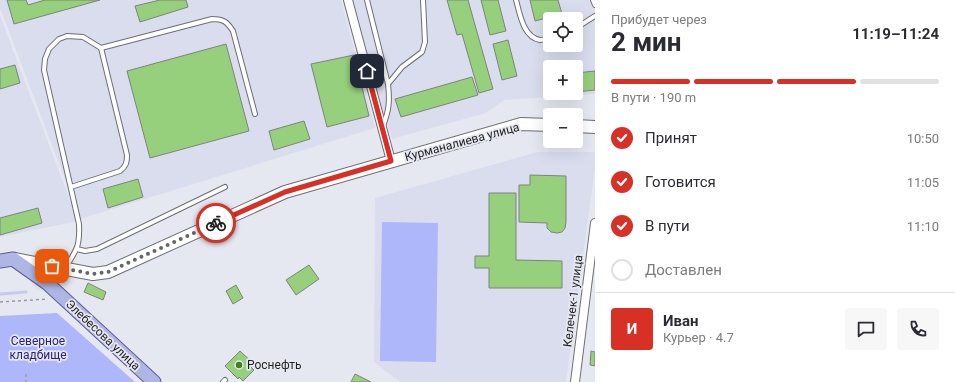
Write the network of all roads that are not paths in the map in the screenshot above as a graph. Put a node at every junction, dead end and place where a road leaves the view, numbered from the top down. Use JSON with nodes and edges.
{"nodes":[{"id":1,"x":348,"y":0,"type":"edge"},
{"id":2,"x":367,"y":0,"type":"edge"},
{"id":3,"x":423,"y":0,"type":"edge"},
{"id":4,"x":516,"y":0,"type":"edge"},
{"id":5,"x":593,"y":0,"type":"edge"},
{"id":6,"x":595,"y":5,"type":"edge"},
{"id":7,"x":595,"y":16,"type":"edge"},
{"id":8,"x":583,"y":24,"type":"edge"},
{"id":9,"x":543,"y":40,"type":"edge"},
{"id":10,"x":101,"y":48,"type":"junction"},
{"id":11,"x":388,"y":84,"type":"junction"},
{"id":12,"x":255,"y":114,"type":"dead end"},
{"id":13,"x":543,"y":125,"type":"edge"},
{"id":14,"x":583,"y":126,"type":"edge"},
{"id":15,"x":595,"y":127,"type":"edge"},
{"id":16,"x":382,"y":128,"type":"junction"},
{"id":17,"x":391,"y":161,"type":"junction"},
{"id":18,"x":71,"y":187,"type":"junction"},
{"id":19,"x":225,"y":187,"type":"dead end"},
{"id":20,"x":595,"y":223,"type":"edge"},
{"id":21,"x":77,"y":250,"type":"junction"},
{"id":22,"x":6,"y":260,"type":"edge"},
{"id":23,"x":65,"y":269,"type":"junction"},
{"id":24,"x":154,"y":382,"type":"edge"},
{"id":25,"x":575,"y":382,"type":"edge"}],
"edges":[{"from":1,"to":16,"type":"street"},
{"from":2,"to":11,"type":"lane"},
{"from":3,"to":11,"type":"lane"},
{"from":4,"to":9,"type":"lane"},
{"from":5,"to":6,"type":"lane"},
{"from":7,"to":8,"type":"lane"},
{"from":10,"to":12,"type":"lane"},
{"from":10,"to":18,"type":"lane"},
{"from":10,"to":18,"type":"lane"},
{"from":11,"to":16,"type":"lane"},
{"from":13,"to":17,"type":"street","name":"Курманалиева улица"},
{"from":14,"to":15,"type":"street"},
{"from":16,"to":17,"type":"street"},
{"from":17,"to":23,"type":"street","name":"Курманалиева улица"},
{"from":18,"to":21,"type":"lane"},
{"from":19,"to":21,"type":"lane"},
{"from":20,"to":25,"type":"street","name":"Келечек-1 улица"},
{"from":21,"to":23,"type":"lane"},
{"from":22,"to":23,"type":"street","name":"Курманалиева улица"},
{"from":22,"to":24,"type":"main road","name":"Элебесова улица"}]}
